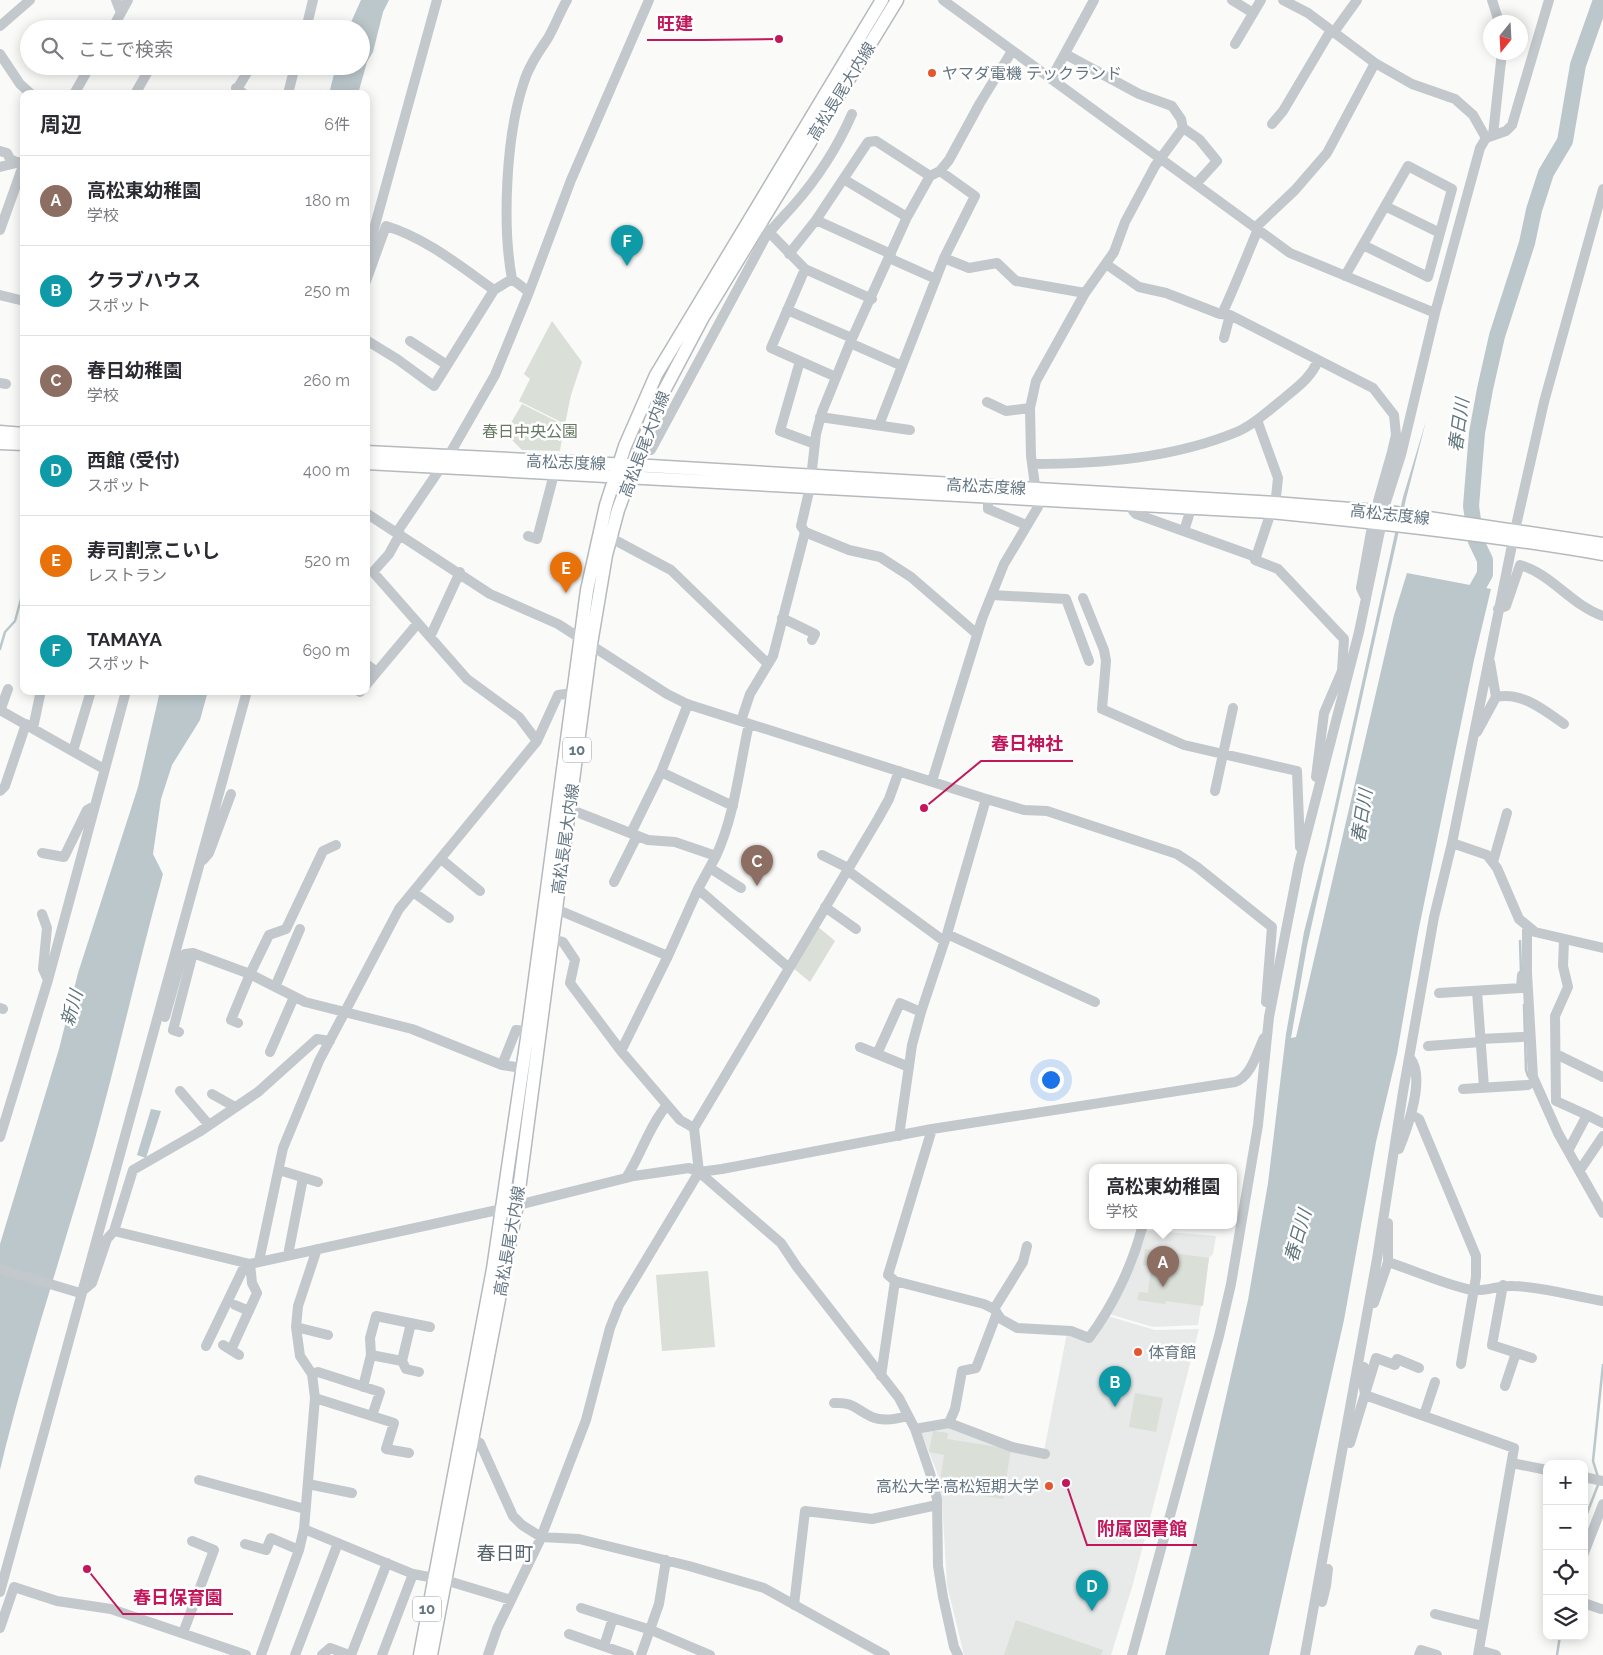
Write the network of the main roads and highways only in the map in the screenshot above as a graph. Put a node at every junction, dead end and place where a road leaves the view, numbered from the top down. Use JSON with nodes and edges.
{"nodes":[{"id":1,"x":882,"y":0,"type":"edge"},
{"id":2,"x":897,"y":0,"type":"edge"},
{"id":3,"x":754,"y":220,"type":"junction"},
{"id":4,"x":0,"y":432,"type":"edge"},
{"id":5,"x":20,"y":434,"type":"edge"},
{"id":6,"x":0,"y":443,"type":"edge"},
{"id":7,"x":20,"y":444,"type":"edge"},
{"id":8,"x":370,"y":453,"type":"edge"},
{"id":9,"x":444,"y":462,"type":"junction"},
{"id":10,"x":370,"y":463,"type":"edge"},
{"id":11,"x":619,"y":464,"type":"junction"},
{"id":12,"x":631,"y":471,"type":"junction"},
{"id":13,"x":615,"y":477,"type":"junction"},
{"id":14,"x":811,"y":481,"type":"junction"},
{"id":15,"x":1036,"y":494,"type":"junction"},
{"id":16,"x":1272,"y":507,"type":"junction"},
{"id":17,"x":1511,"y":535,"type":"junction"},
{"id":18,"x":1603,"y":544,"type":"edge"},
{"id":19,"x":1603,"y":554,"type":"edge"},
{"id":20,"x":439,"y":1578,"type":"junction"},
{"id":21,"x":420,"y":1655,"type":"edge"},
{"id":22,"x":431,"y":1655,"type":"edge"}],
"edges":[{"from":1,"to":3,"type":"main road","name":"高松長尾大内線","number":"10"},
{"from":2,"to":3,"type":"main road","name":"高松長尾大内線","number":"10"},
{"from":3,"to":11,"type":"main road","name":"高松長尾大内線","number":"10"},
{"from":3,"to":12,"type":"main road","name":"高松長尾大内線","number":"10"},
{"from":4,"to":5,"type":"main road"},
{"from":6,"to":7,"type":"main road"},
{"from":8,"to":9,"type":"main road","name":"高松志度線"},
{"from":9,"to":10,"type":"main road","name":"高松志度線"},
{"from":9,"to":11,"type":"main road","name":"高松志度線"},
{"from":9,"to":13,"type":"main road","name":"高松志度線"},
{"from":11,"to":12,"type":"main road","name":"高松志度線"},
{"from":11,"to":13,"type":"main road","name":"高松長尾大内線","number":"10"},
{"from":12,"to":13,"type":"main road","name":"高松志度線"},
{"from":12,"to":14,"type":"main road","name":"高松志度線"},
{"from":12,"to":20,"type":"main road","name":"高松長尾大内線","number":"10"},
{"from":13,"to":20,"type":"main road","name":"高松長尾大内線","number":"10"},
{"from":14,"to":15,"type":"main road","name":"高松志度線"},
{"from":14,"to":15,"type":"main road","name":"高松志度線"},
{"from":15,"to":16,"type":"main road","name":"高松志度線"},
{"from":15,"to":16,"type":"main road","name":"高松志度線"},
{"from":16,"to":17,"type":"main road","name":"高松志度線"},
{"from":17,"to":18,"type":"main road","name":"高松志度線"},
{"from":17,"to":19,"type":"main road","name":"高松志度線"},
{"from":20,"to":21,"type":"main road","name":"高松長尾大内線","number":"10"},
{"from":20,"to":22,"type":"main road","name":"高松長尾大内線","number":"10"}]}
